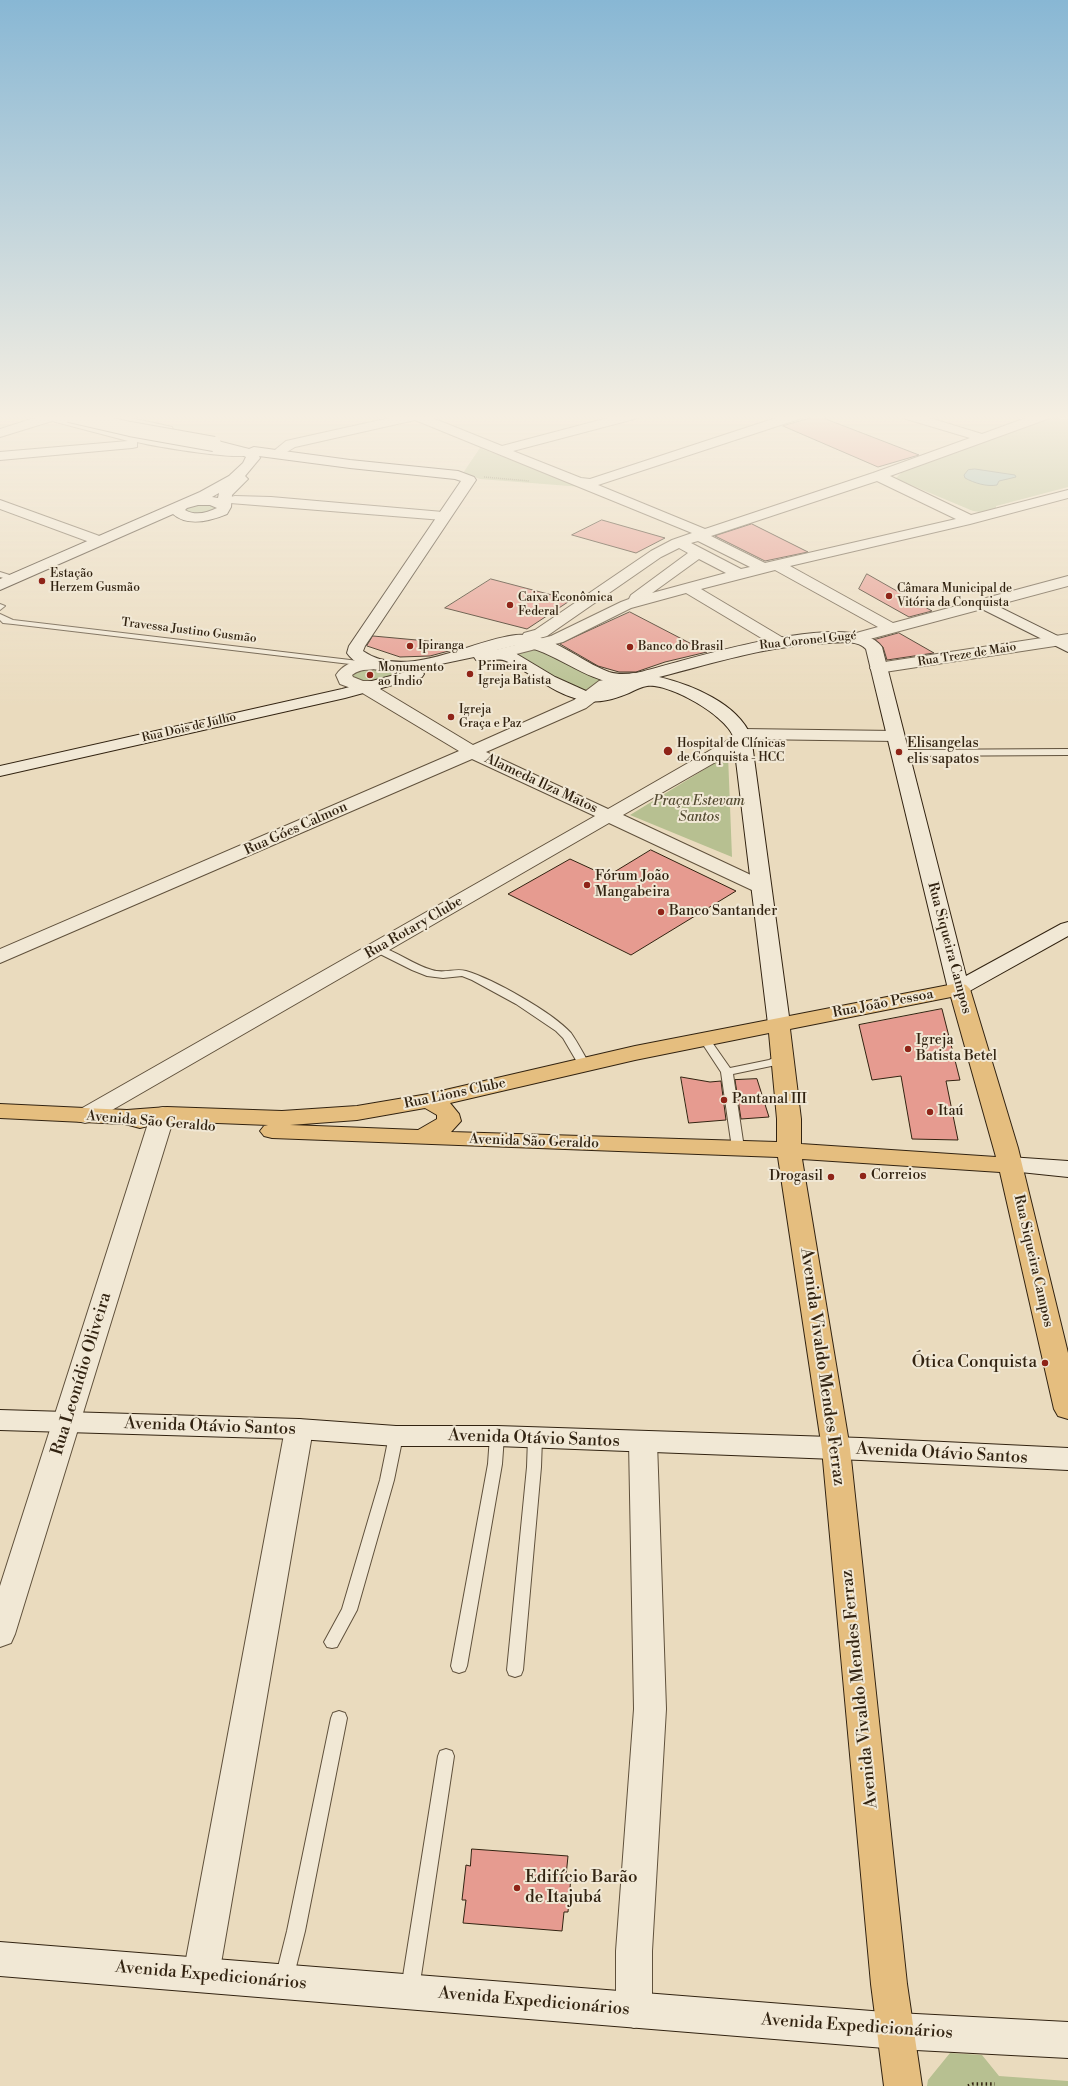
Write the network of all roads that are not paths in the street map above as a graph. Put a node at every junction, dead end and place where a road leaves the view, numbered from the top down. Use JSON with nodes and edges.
{"nodes":[{"id":1,"x":23,"y":512,"type":"edge"},
{"id":2,"x":166,"y":512,"type":"edge"},
{"id":3,"x":401,"y":512,"type":"edge"},
{"id":4,"x":446,"y":512,"type":"edge"},
{"id":5,"x":649,"y":512,"type":"edge"},
{"id":6,"x":766,"y":512,"type":"edge"},
{"id":7,"x":954,"y":512,"type":"edge"},
{"id":8,"x":1001,"y":512,"type":"edge"},
{"id":9,"x":443,"y":516,"type":"junction"},
{"id":10,"x":970,"y":520,"type":"junction"},
{"id":11,"x":700,"y":534,"type":"junction"},
{"id":12,"x":100,"y":541,"type":"junction"},
{"id":13,"x":677,"y":543,"type":"junction"},
{"id":14,"x":698,"y":553,"type":"junction"},
{"id":15,"x":723,"y":566,"type":"junction"},
{"id":16,"x":770,"y":566,"type":"junction"},
{"id":17,"x":739,"y":574,"type":"junction"},
{"id":18,"x":4,"y":579,"type":"edge"},
{"id":19,"x":1068,"y":581,"type":"edge"},
{"id":20,"x":693,"y":587,"type":"junction"},
{"id":21,"x":982,"y":604,"type":"junction"},
{"id":22,"x":626,"y":605,"type":"junction"},
{"id":23,"x":0,"y":616,"type":"edge"},
{"id":24,"x":891,"y":628,"type":"junction"},
{"id":25,"x":855,"y":638,"type":"junction"},
{"id":26,"x":518,"y":640,"type":"junction"},
{"id":27,"x":779,"y":642,"type":"junction"},
{"id":28,"x":1064,"y":642,"type":"edge"},
{"id":29,"x":544,"y":643,"type":"junction"},
{"id":30,"x":501,"y":656,"type":"junction"},
{"id":31,"x":376,"y":664,"type":"junction"},
{"id":32,"x":672,"y":668,"type":"junction"},
{"id":33,"x":878,"y":668,"type":"junction"},
{"id":34,"x":634,"y":678,"type":"junction"},
{"id":35,"x":376,"y":685,"type":"junction"},
{"id":36,"x":673,"y":686,"type":"junction"},
{"id":37,"x":590,"y":698,"type":"junction"},
{"id":38,"x":743,"y":737,"type":"junction"},
{"id":39,"x":897,"y":745,"type":"junction"},
{"id":40,"x":472,"y":752,"type":"junction"},
{"id":41,"x":1068,"y":752,"type":"edge"},
{"id":42,"x":0,"y":771,"type":"edge"},
{"id":43,"x":610,"y":816,"type":"junction"},
{"id":44,"x":761,"y":887,"type":"junction"},
{"id":45,"x":1068,"y":928,"type":"edge"},
{"id":46,"x":378,"y":949,"type":"junction"},
{"id":47,"x":0,"y":957,"type":"edge"},
{"id":48,"x":959,"y":989,"type":"junction"},
{"id":49,"x":779,"y":1024,"type":"junction"},
{"id":50,"x":705,"y":1040,"type":"junction"},
{"id":51,"x":782,"y":1057,"type":"junction"},
{"id":52,"x":584,"y":1065,"type":"junction"},
{"id":53,"x":727,"y":1072,"type":"junction"},
{"id":54,"x":428,"y":1101,"type":"junction"},
{"id":55,"x":0,"y":1111,"type":"edge"},
{"id":56,"x":85,"y":1116,"type":"junction"},
{"id":57,"x":162,"y":1120,"type":"junction"},
{"id":58,"x":422,"y":1138,"type":"junction"},
{"id":59,"x":738,"y":1148,"type":"junction"},
{"id":60,"x":789,"y":1150,"type":"junction"},
{"id":61,"x":1009,"y":1166,"type":"junction"},
{"id":62,"x":1068,"y":1168,"type":"edge"},
{"id":63,"x":1068,"y":1409,"type":"edge"},
{"id":64,"x":0,"y":1420,"type":"edge"},
{"id":65,"x":68,"y":1422,"type":"junction"},
{"id":66,"x":299,"y":1430,"type":"junction"},
{"id":67,"x":396,"y":1436,"type":"junction"},
{"id":68,"x":497,"y":1436,"type":"junction"},
{"id":69,"x":535,"y":1438,"type":"junction"},
{"id":70,"x":643,"y":1442,"type":"junction"},
{"id":71,"x":836,"y":1449,"type":"junction"},
{"id":72,"x":1068,"y":1459,"type":"edge"},
{"id":73,"x":0,"y":1634,"type":"edge"},
{"id":74,"x":332,"y":1642,"type":"dead end"},
{"id":75,"x":459,"y":1666,"type":"dead end"},
{"id":76,"x":515,"y":1670,"type":"dead end"},
{"id":77,"x":339,"y":1718,"type":"dead end"},
{"id":78,"x":446,"y":1756,"type":"dead end"},
{"id":79,"x":0,"y":1959,"type":"edge"},
{"id":80,"x":201,"y":1975,"type":"junction"},
{"id":81,"x":283,"y":1982,"type":"junction"},
{"id":82,"x":410,"y":1992,"type":"junction"},
{"id":83,"x":634,"y":2010,"type":"junction"},
{"id":84,"x":897,"y":2031,"type":"junction"},
{"id":85,"x":1068,"y":2040,"type":"edge"},
{"id":86,"x":903,"y":2086,"type":"edge"}],
"edges":[{"from":1,"to":12,"type":"street"},
{"from":2,"to":12,"type":"street"},
{"from":3,"to":9,"type":"street"},
{"from":4,"to":9,"type":"street"},
{"from":5,"to":11,"type":"street"},
{"from":6,"to":11,"type":"street"},
{"from":7,"to":10,"type":"street"},
{"from":8,"to":10,"type":"street"},
{"from":9,"to":31,"type":"street"},
{"from":10,"to":16,"type":"street"},
{"from":11,"to":13,"type":"street"},
{"from":11,"to":16,"type":"street"},
{"from":12,"to":18,"type":"street"},
{"from":13,"to":14,"type":"street"},
{"from":13,"to":26,"type":"street"},
{"from":14,"to":15,"type":"street"},
{"from":14,"to":22,"type":"street"},
{"from":15,"to":17,"type":"street"},
{"from":15,"to":20,"type":"street"},
{"from":16,"to":17,"type":"street"},
{"from":16,"to":24,"type":"street"},
{"from":17,"to":20,"type":"street"},
{"from":19,"to":21,"type":"street","name":"Rua Coronel Gugé"},
{"from":20,"to":22,"type":"street"},
{"from":20,"to":27,"type":"street"},
{"from":21,"to":24,"type":"street","name":"Rua Coronel Gugé"},
{"from":21,"to":28,"type":"street"},
{"from":22,"to":29,"type":"street"},
{"from":23,"to":31,"type":"lane","name":"Travessa Justino Gusmão"},
{"from":24,"to":25,"type":"street","name":"Rua Coronel Gugé"},
{"from":25,"to":27,"type":"street","name":"Rua Coronel Gugé"},
{"from":25,"to":33,"type":"street","name":"Rua Siqueira Campos"},
{"from":26,"to":29,"type":"street"},
{"from":26,"to":31,"type":"street"},
{"from":27,"to":32,"type":"street","name":"Rua Coronel Gugé"},
{"from":28,"to":33,"type":"street","name":"Rua Treze de Maio"},
{"from":29,"to":30,"type":"street"},
{"from":29,"to":34,"type":"street","name":"Rua Coronel Gugé"},
{"from":30,"to":35,"type":"street"},
{"from":30,"to":37,"type":"street"},
{"from":31,"to":35,"type":"street"},
{"from":31,"to":35,"type":"street"},
{"from":32,"to":34,"type":"street","name":"Rua Coronel Gugé"},
{"from":32,"to":36,"type":"street"},
{"from":33,"to":39,"type":"street","name":"Rua Siqueira Campos"},
{"from":34,"to":37,"type":"street"},
{"from":35,"to":40,"type":"street","name":"Alameda Ilza Matos"},
{"from":35,"to":42,"type":"street","name":"Rua Dois de Julho"},
{"from":36,"to":37,"type":"street","name":"Avenida Vivaldo Mendes Ferraz"},
{"from":36,"to":38,"type":"street","name":"Avenida Vivaldo Mendes Ferraz"},
{"from":37,"to":40,"type":"street","name":"Rua Góes Calmon"},
{"from":38,"to":39,"type":"street"},
{"from":38,"to":43,"type":"street","name":"Rua Rotary Clube"},
{"from":38,"to":44,"type":"street","name":"Avenida Vivaldo Mendes Ferraz"},
{"from":39,"to":41,"type":"lane"},
{"from":39,"to":48,"type":"street","name":"Rua Siqueira Campos"},
{"from":40,"to":43,"type":"street","name":"Alameda Ilza Matos"},
{"from":40,"to":47,"type":"street","name":"Rua Góes Calmon"},
{"from":43,"to":44,"type":"street"},
{"from":43,"to":46,"type":"street","name":"Rua Rotary Clube"},
{"from":44,"to":49,"type":"street","name":"Avenida Vivaldo Mendes Ferraz"},
{"from":45,"to":48,"type":"street","name":"Rua João Pessoa"},
{"from":46,"to":52,"type":"lane"},
{"from":46,"to":56,"type":"street","name":"Rua Rotary Clube"},
{"from":48,"to":49,"type":"main road","name":"Rua João Pessoa"},
{"from":48,"to":61,"type":"main road","name":"Rua Siqueira Campos"},
{"from":49,"to":50,"type":"main road","name":"Rua Lions Clube"},
{"from":49,"to":51,"type":"main road","name":"Avenida Vivaldo Mendes Ferraz"},
{"from":50,"to":52,"type":"main road","name":"Rua Lions Clube"},
{"from":50,"to":53,"type":"lane"},
{"from":51,"to":53,"type":"lane"},
{"from":51,"to":60,"type":"main road","name":"Avenida Vivaldo Mendes Ferraz"},
{"from":52,"to":54,"type":"main road","name":"Rua Lions Clube"},
{"from":53,"to":59,"type":"lane"},
{"from":54,"to":57,"type":"main road","name":"Rua Lions Clube"},
{"from":54,"to":58,"type":"main road"},
{"from":55,"to":56,"type":"main road","name":"Avenida São Geraldo"},
{"from":56,"to":57,"type":"main road","name":"Avenida São Geraldo"},
{"from":57,"to":58,"type":"main road","name":"Avenida São Geraldo"},
{"from":57,"to":65,"type":"street","name":"Rua Leonídio Oliveira"},
{"from":58,"to":59,"type":"main road","name":"Avenida São Geraldo"},
{"from":59,"to":60,"type":"main road","name":"Avenida São Geraldo"},
{"from":60,"to":61,"type":"main road","name":"Avenida São Geraldo"},
{"from":60,"to":71,"type":"main road","name":"Avenida Vivaldo Mendes Ferraz"},
{"from":61,"to":62,"type":"street","name":"Avenida São Geraldo"},
{"from":61,"to":63,"type":"main road","name":"Rua Siqueira Campos"},
{"from":64,"to":65,"type":"street","name":"Avenida Otávio Santos"},
{"from":65,"to":66,"type":"street","name":"Avenida Otávio Santos"},
{"from":65,"to":73,"type":"street","name":"Rua Leonídio Oliveira"},
{"from":66,"to":67,"type":"street","name":"Avenida Otávio Santos"},
{"from":66,"to":80,"type":"street"},
{"from":67,"to":68,"type":"street","name":"Avenida Otávio Santos"},
{"from":67,"to":74,"type":"lane"},
{"from":68,"to":69,"type":"street","name":"Avenida Otávio Santos"},
{"from":68,"to":75,"type":"lane"},
{"from":69,"to":70,"type":"street","name":"Avenida Otávio Santos"},
{"from":69,"to":76,"type":"lane"},
{"from":70,"to":71,"type":"street","name":"Avenida Otávio Santos"},
{"from":70,"to":83,"type":"street"},
{"from":71,"to":72,"type":"street","name":"Avenida Otávio Santos"},
{"from":71,"to":84,"type":"main road","name":"Avenida Vivaldo Mendes Ferraz"},
{"from":77,"to":81,"type":"lane"},
{"from":78,"to":82,"type":"lane"},
{"from":79,"to":80,"type":"street","name":"Avenida Expedicionários"},
{"from":80,"to":81,"type":"street","name":"Avenida Expedicionários"},
{"from":81,"to":82,"type":"street","name":"Avenida Expedicionários"},
{"from":82,"to":83,"type":"street","name":"Avenida Expedicionários"},
{"from":83,"to":84,"type":"street","name":"Avenida Expedicionários"},
{"from":84,"to":85,"type":"street","name":"Avenida Expedicionários"},
{"from":84,"to":86,"type":"main road","name":"Avenida Vivaldo Mendes Ferraz"}]}
